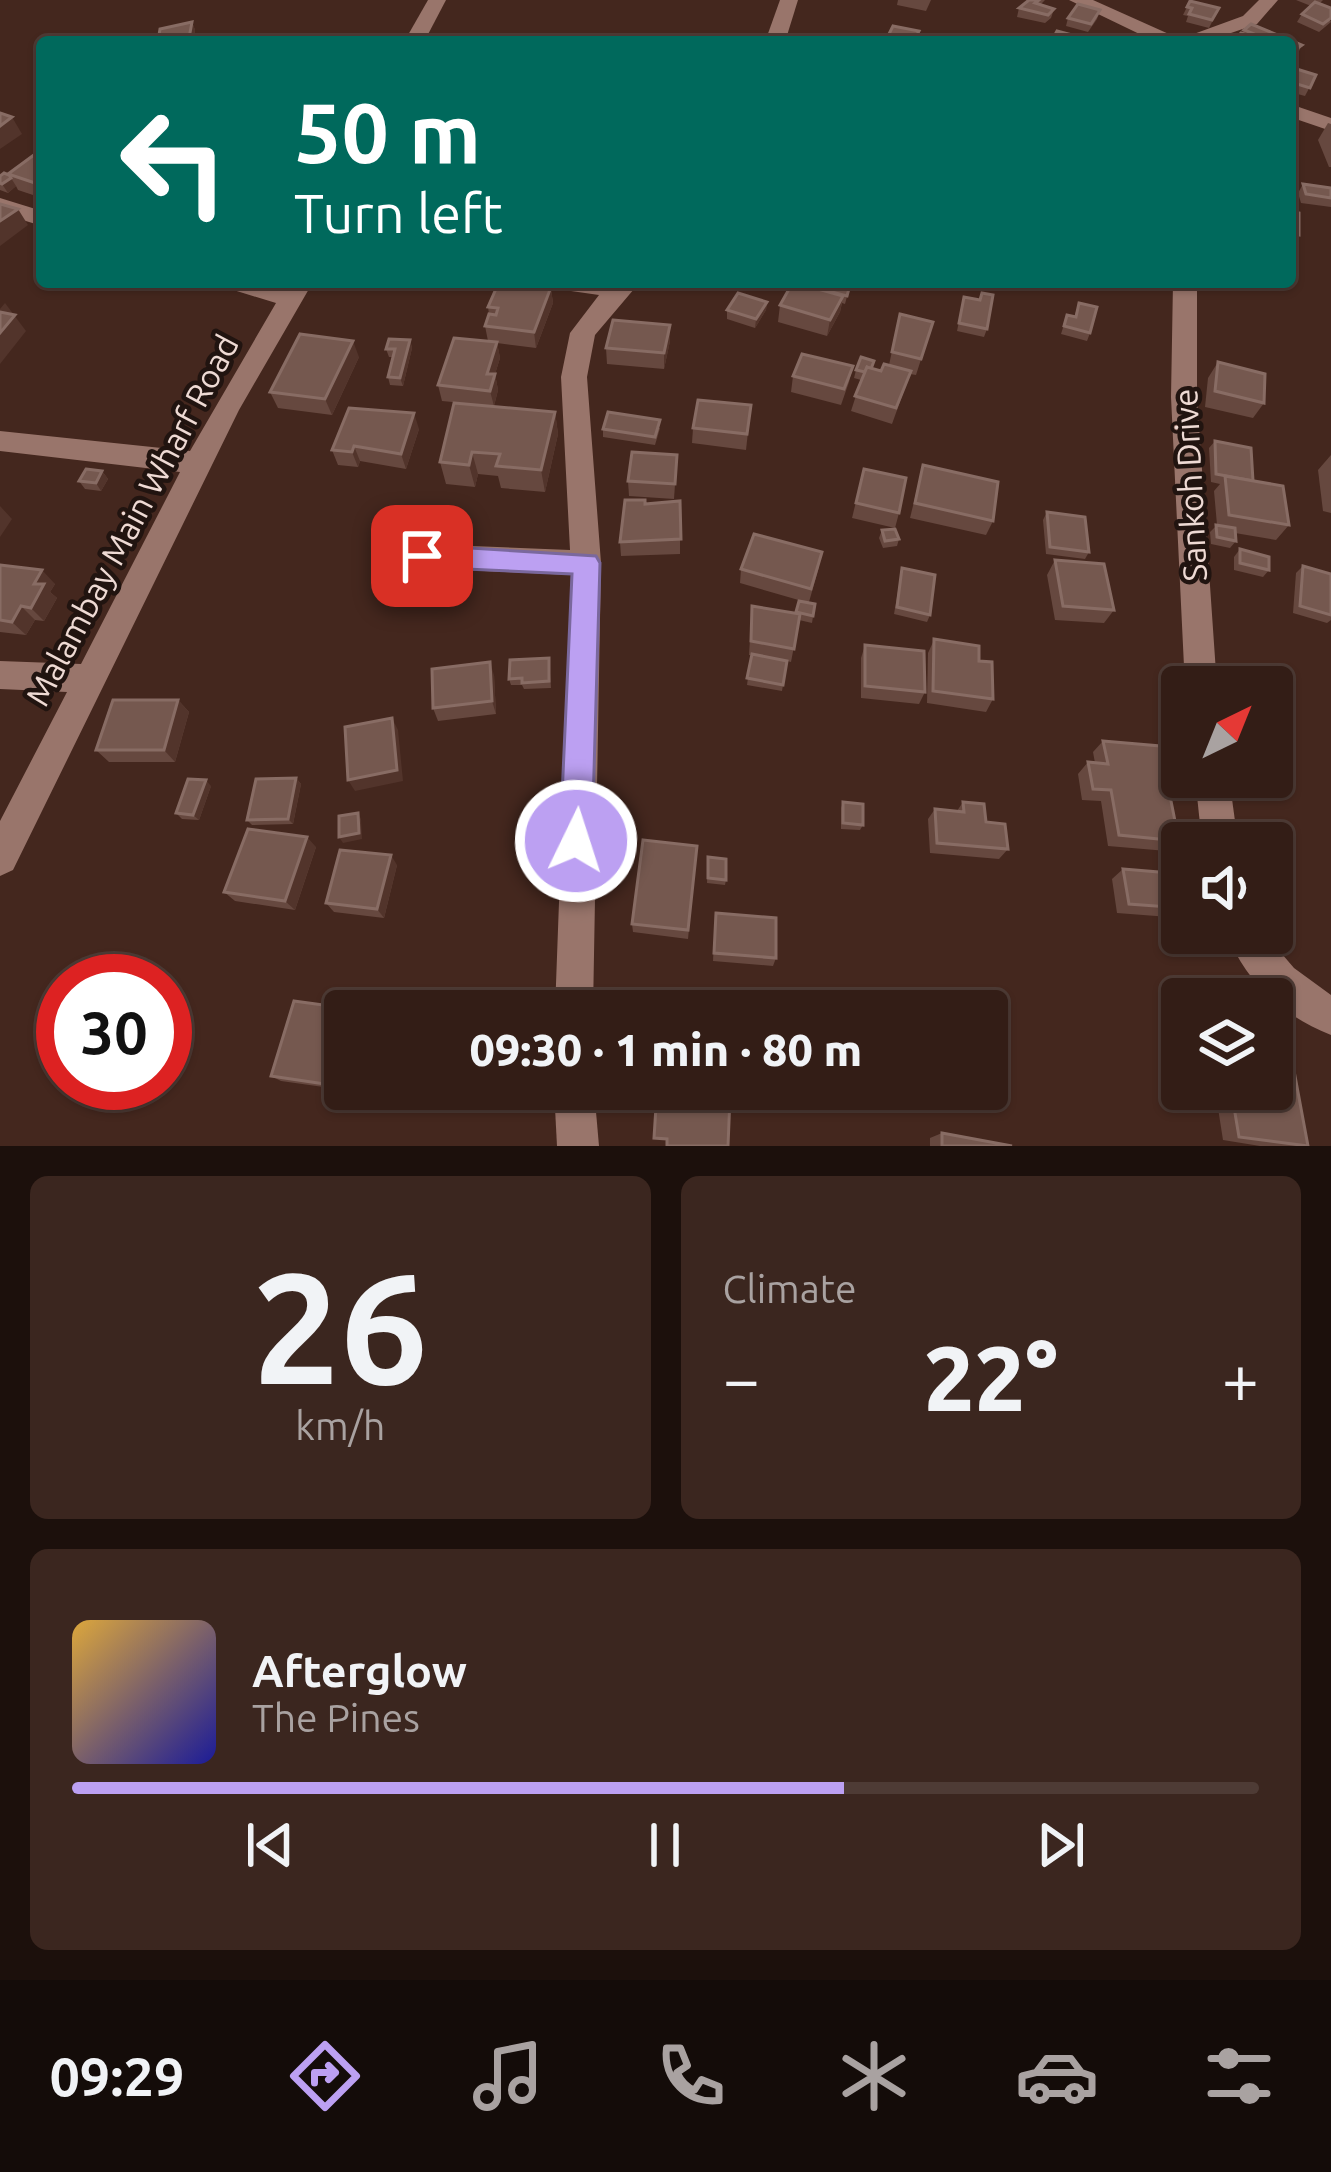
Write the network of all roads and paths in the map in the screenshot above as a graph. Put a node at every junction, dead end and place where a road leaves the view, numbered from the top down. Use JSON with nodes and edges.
{"nodes":[{"id":1,"x":437,"y":0,"type":"edge"},
{"id":2,"x":789,"y":0,"type":"edge"},
{"id":3,"x":1078,"y":0,"type":"edge"},
{"id":4,"x":1269,"y":0,"type":"edge"},
{"id":5,"x":417,"y":36,"type":"edge"},
{"id":6,"x":777,"y":36,"type":"edge"},
{"id":7,"x":1159,"y":36,"type":"edge"},
{"id":8,"x":1203,"y":36,"type":"edge"},
{"id":9,"x":1296,"y":112,"type":"edge"},
{"id":10,"x":1331,"y":125,"type":"edge"},
{"id":11,"x":0,"y":205,"type":"edge"},
{"id":12,"x":36,"y":217,"type":"edge"},
{"id":13,"x":620,"y":288,"type":"edge"},
{"id":14,"x":1186,"y":288,"type":"edge"},
{"id":15,"x":297,"y":291,"type":"edge"},
{"id":16,"x":0,"y":441,"type":"edge"},
{"id":17,"x":199,"y":463,"type":"junction"},
{"id":18,"x":422,"y":556,"type":"dead end"},
{"id":19,"x":586,"y":563,"type":"junction"},
{"id":20,"x":1200,"y":666,"type":"edge"},
{"id":21,"x":0,"y":675,"type":"edge"},
{"id":22,"x":87,"y":678,"type":"junction"},
{"id":23,"x":0,"y":858,"type":"edge"},
{"id":24,"x":1254,"y":954,"type":"edge"},
{"id":25,"x":574,"y":990,"type":"edge"},
{"id":26,"x":1331,"y":1016,"type":"edge"},
{"id":27,"x":575,"y":1110,"type":"edge"},
{"id":28,"x":578,"y":1146,"type":"edge"}],
"edges":[{"from":1,"to":5,"type":"street"},
{"from":2,"to":6,"type":"street"},
{"from":3,"to":7,"type":"street"},
{"from":4,"to":8,"type":"street"},
{"from":9,"to":10,"type":"street"},
{"from":11,"to":12,"type":"street"},
{"from":13,"to":19,"type":"street"},
{"from":14,"to":20,"type":"street","name":"Sankoh Drive"},
{"from":15,"to":17,"type":"street","name":"Malambay Main Wharf Road"},
{"from":16,"to":17,"type":"street"},
{"from":17,"to":22,"type":"street","name":"Malambay Main Wharf Road"},
{"from":18,"to":19,"type":"street"},
{"from":19,"to":25,"type":"street"},
{"from":21,"to":22,"type":"street"},
{"from":22,"to":23,"type":"street","name":"Malambay Main Wharf Road"},
{"from":24,"to":26,"type":"street"},
{"from":27,"to":28,"type":"street"}]}
